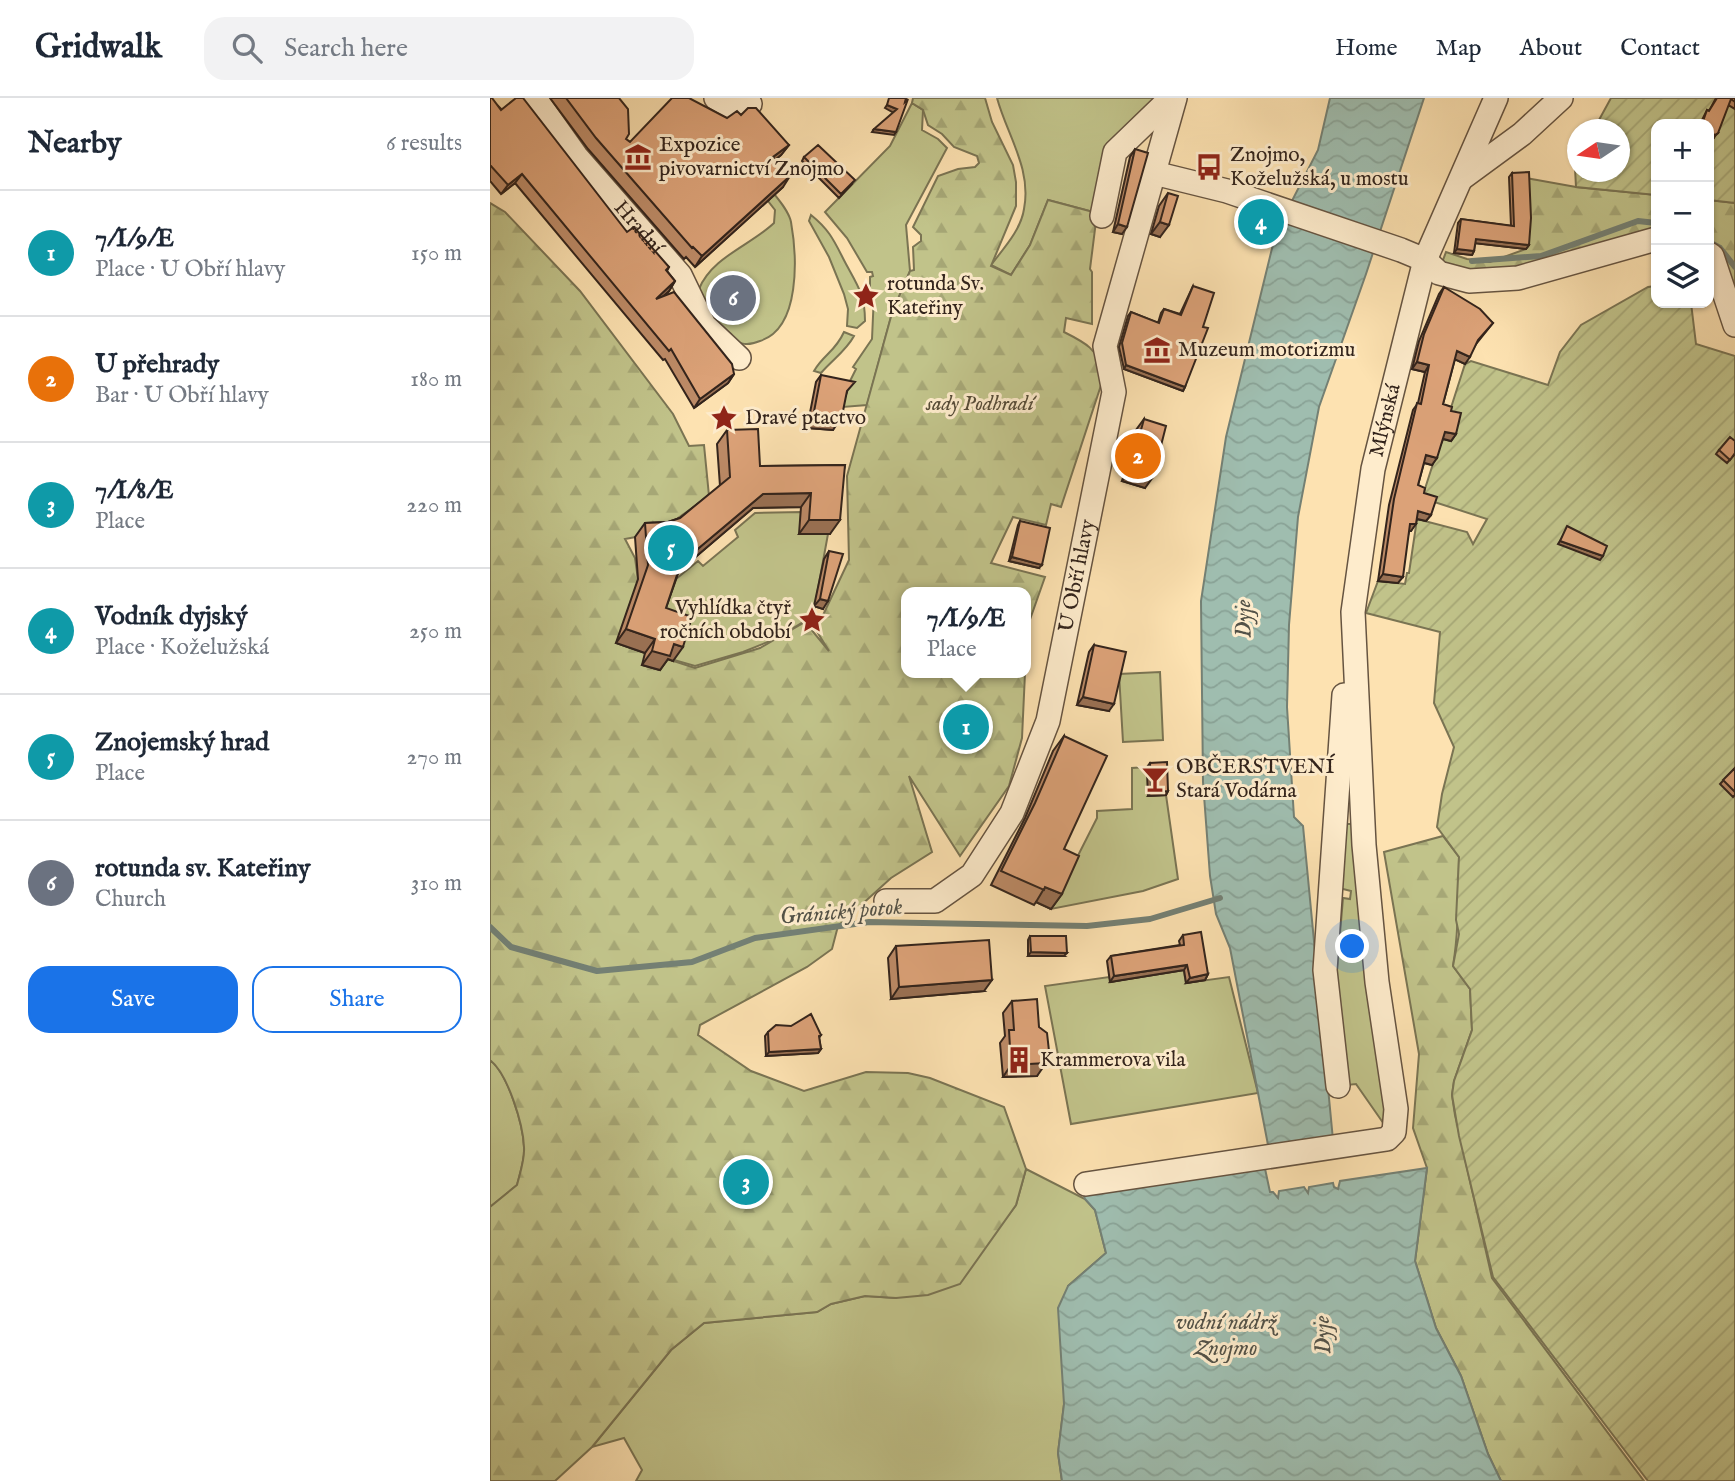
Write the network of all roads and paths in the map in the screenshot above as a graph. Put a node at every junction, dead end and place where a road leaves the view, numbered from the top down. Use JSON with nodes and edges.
{"nodes":[{"id":1,"x":534,"y":98,"type":"edge"},
{"id":2,"x":716,"y":98,"type":"edge"},
{"id":3,"x":1173,"y":98,"type":"edge"},
{"id":4,"x":1496,"y":98,"type":"edge"},
{"id":5,"x":1561,"y":98,"type":"edge"},
{"id":6,"x":750,"y":104,"type":"dead end"},
{"id":7,"x":1154,"y":173,"type":"junction"},
{"id":8,"x":1459,"y":180,"type":"junction"},
{"id":9,"x":1102,"y":216,"type":"dead end"},
{"id":10,"x":1651,"y":240,"type":"edge"},
{"id":11,"x":1425,"y":260,"type":"junction"},
{"id":12,"x":1714,"y":262,"type":"edge"},
{"id":13,"x":1735,"y":325,"type":"edge"},
{"id":14,"x":739,"y":358,"type":"dead end"},
{"id":15,"x":1356,"y":682,"type":"junction"},
{"id":16,"x":886,"y":901,"type":"dead end"},
{"id":17,"x":1338,"y":1086,"type":"dead end"},
{"id":18,"x":1086,"y":1184,"type":"dead end"}],
"edges":[{"from":1,"to":14,"type":"street","name":"Hradní"},
{"from":2,"to":6,"type":"street"},
{"from":3,"to":7,"type":"street","name":"U Obří hlavy"},
{"from":3,"to":9,"type":"street"},
{"from":4,"to":8,"type":"street","name":"Mlýnská"},
{"from":5,"to":8,"type":"street"},
{"from":7,"to":11,"type":"street"},
{"from":7,"to":16,"type":"street","name":"U Obří hlavy"},
{"from":8,"to":11,"type":"street","name":"Mlýnská"},
{"from":10,"to":11,"type":"street"},
{"from":11,"to":15,"type":"street","name":"Mlýnská"},
{"from":12,"to":13,"type":"street"},
{"from":15,"to":17,"type":"street"},
{"from":15,"to":18,"type":"street","name":"Mlýnská"}]}
